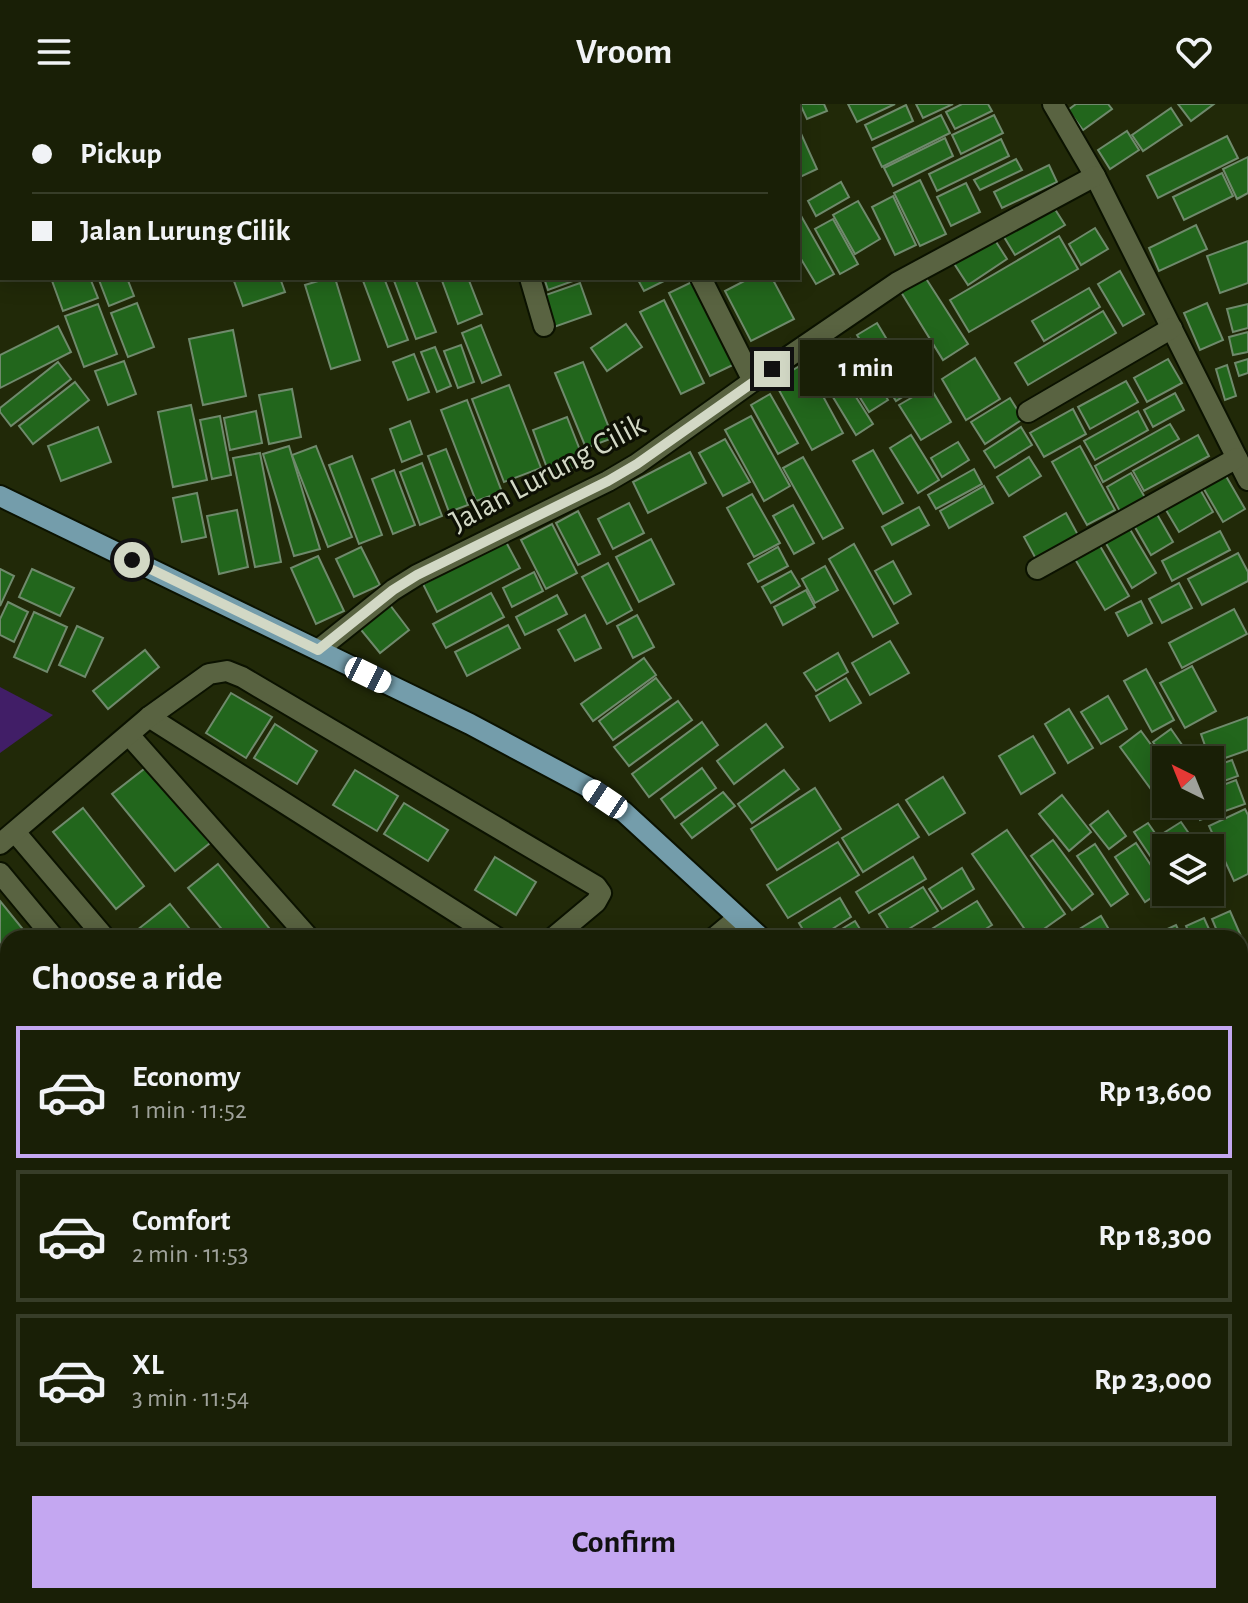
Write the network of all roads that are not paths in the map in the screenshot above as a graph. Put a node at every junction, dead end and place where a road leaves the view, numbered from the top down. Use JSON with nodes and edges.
{"nodes":[{"id":1,"x":1053,"y":104,"type":"edge"},
{"id":2,"x":1095,"y":176,"type":"junction"},
{"id":3,"x":531,"y":280,"type":"edge"},
{"id":4,"x":702,"y":280,"type":"edge"},
{"id":5,"x":544,"y":326,"type":"dead end"},
{"id":6,"x":1172,"y":328,"type":"junction"},
{"id":7,"x":753,"y":381,"type":"junction"},
{"id":8,"x":1028,"y":412,"type":"dead end"},
{"id":9,"x":1237,"y":458,"type":"junction"},
{"id":10,"x":1248,"y":480,"type":"edge"},
{"id":11,"x":0,"y":496,"type":"edge"},
{"id":12,"x":1037,"y":569,"type":"dead end"},
{"id":13,"x":318,"y":650,"type":"junction"},
{"id":14,"x":149,"y":717,"type":"junction"},
{"id":15,"x":129,"y":735,"type":"junction"},
{"id":16,"x":8,"y":838,"type":"edge"},
{"id":17,"x":0,"y":873,"type":"edge"},
{"id":18,"x":738,"y":918,"type":"junction"},
{"id":19,"x":47,"y":930,"type":"edge"},
{"id":20,"x":97,"y":930,"type":"edge"},
{"id":21,"x":302,"y":930,"type":"edge"},
{"id":22,"x":484,"y":930,"type":"edge"},
{"id":23,"x":563,"y":930,"type":"edge"},
{"id":24,"x":724,"y":930,"type":"edge"},
{"id":25,"x":752,"y":930,"type":"edge"}],
"edges":[{"from":1,"to":2,"type":"street"},
{"from":2,"to":6,"type":"street"},
{"from":2,"to":7,"type":"street","name":"Jalan Lurung Cilik"},
{"from":3,"to":5,"type":"street"},
{"from":4,"to":7,"type":"street"},
{"from":6,"to":8,"type":"street"},
{"from":6,"to":9,"type":"street"},
{"from":7,"to":13,"type":"street","name":"Jalan Lurung Cilik"},
{"from":9,"to":10,"type":"street"},
{"from":9,"to":12,"type":"street"},
{"from":11,"to":13,"type":"main road"},
{"from":13,"to":18,"type":"main road"},
{"from":14,"to":15,"type":"street"},
{"from":14,"to":22,"type":"street"},
{"from":14,"to":23,"type":"street"},
{"from":15,"to":16,"type":"street"},
{"from":15,"to":21,"type":"street"},
{"from":16,"to":20,"type":"street"},
{"from":17,"to":19,"type":"street"},
{"from":18,"to":24,"type":"street"},
{"from":18,"to":25,"type":"main road"}]}
